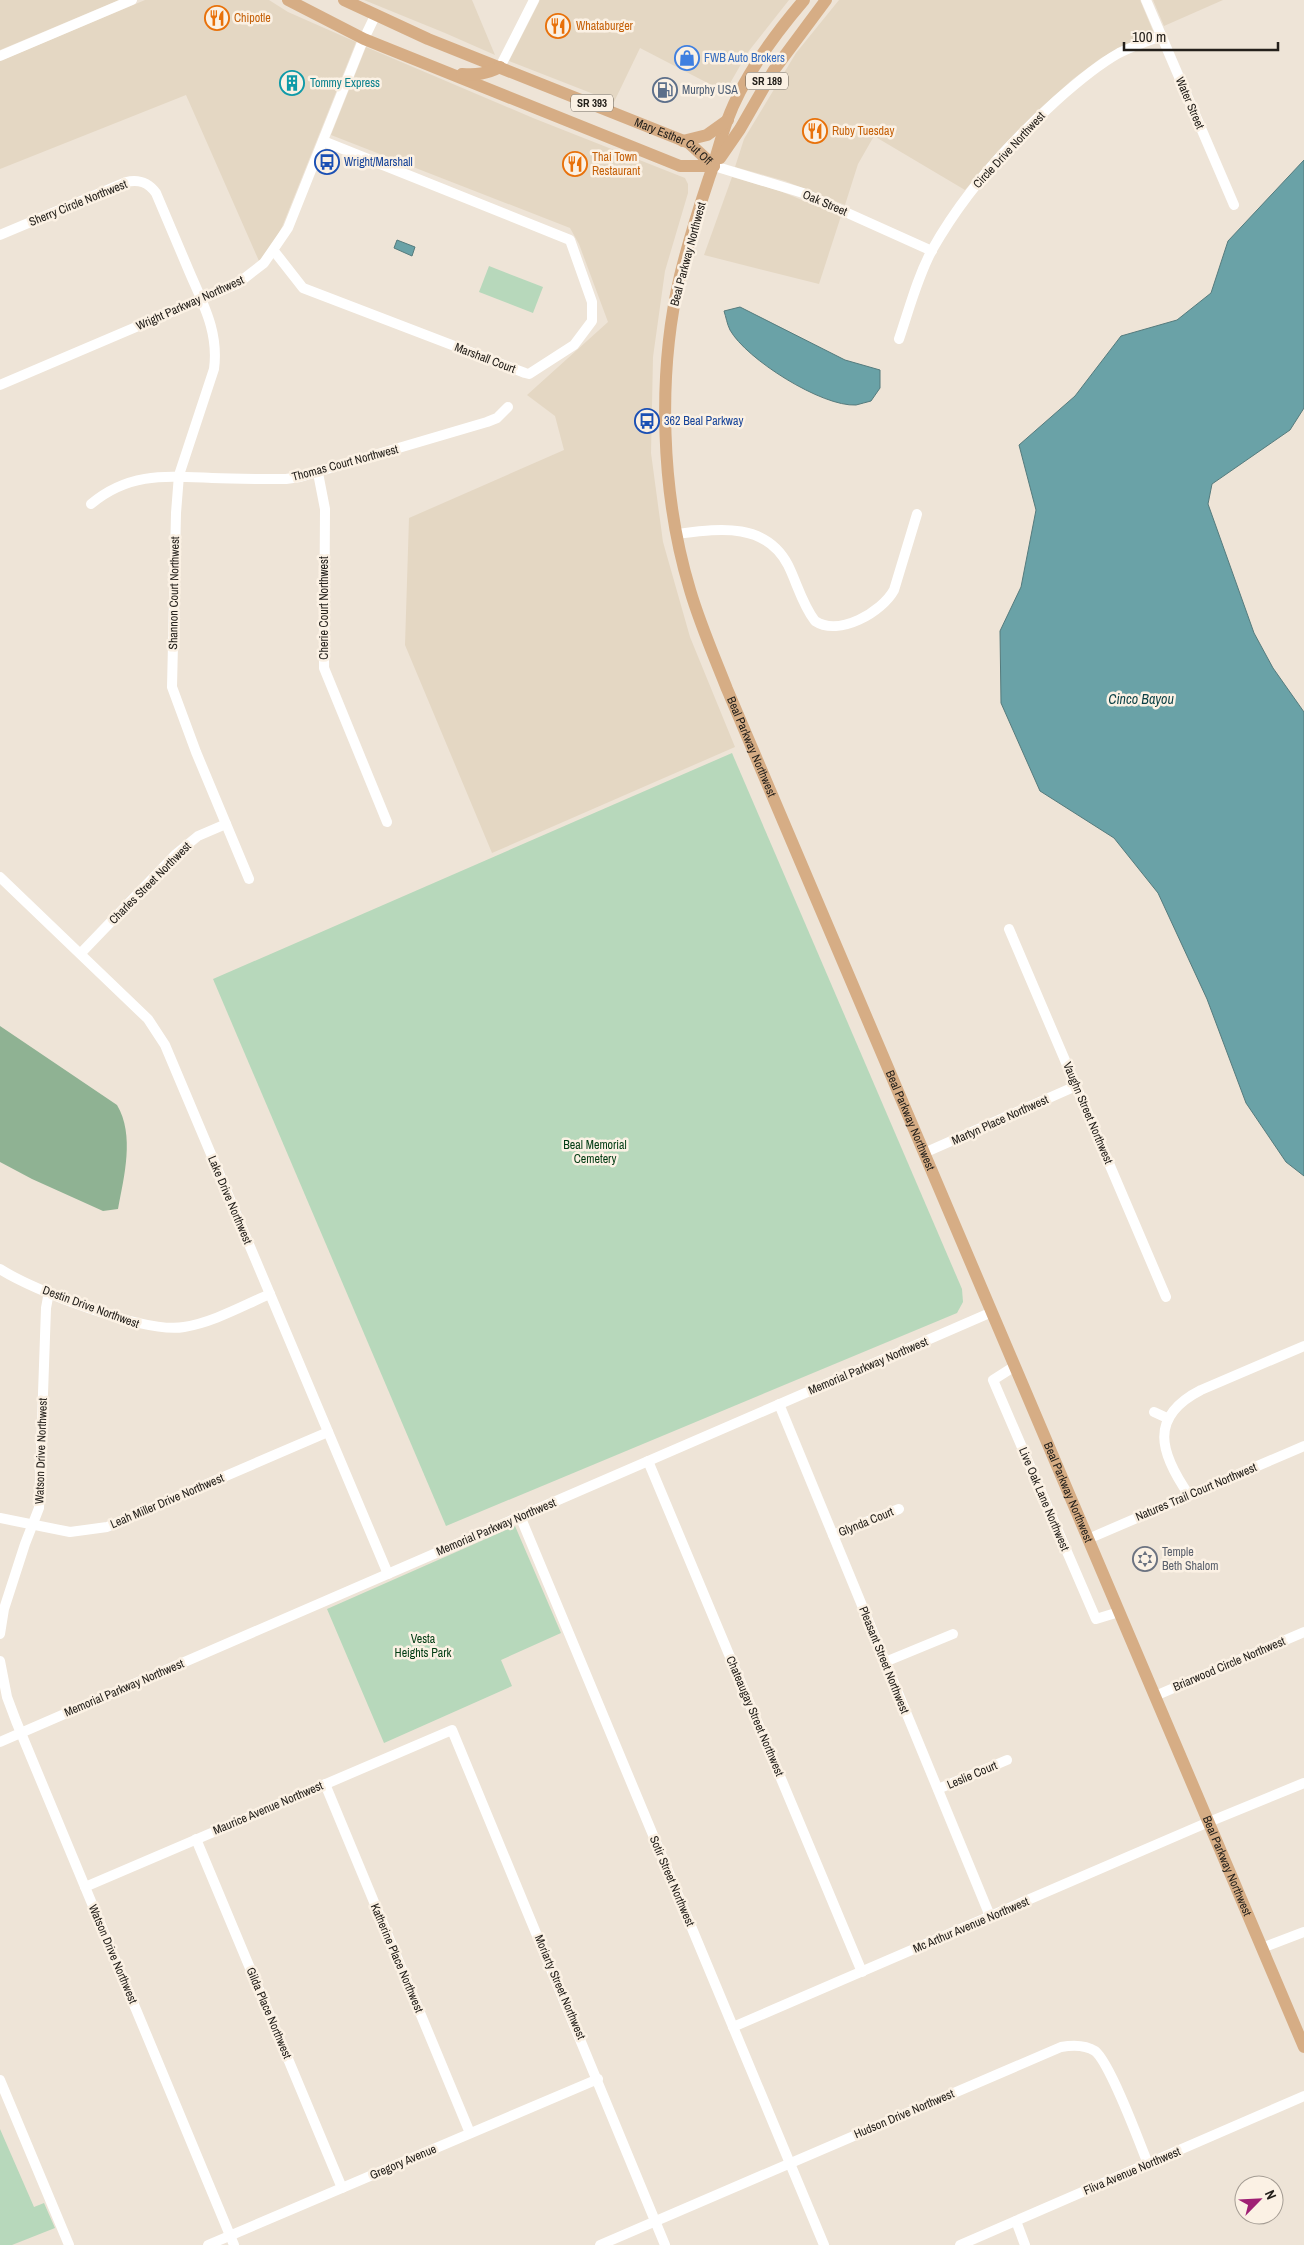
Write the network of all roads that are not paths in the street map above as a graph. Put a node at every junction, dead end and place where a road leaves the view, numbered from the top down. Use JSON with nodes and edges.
{"nodes":[{"id":1,"x":132,"y":0,"type":"edge"},
{"id":2,"x":288,"y":0,"type":"edge"},
{"id":3,"x":344,"y":0,"type":"edge"},
{"id":4,"x":534,"y":0,"type":"edge"},
{"id":5,"x":804,"y":0,"type":"edge"},
{"id":6,"x":826,"y":0,"type":"edge"},
{"id":7,"x":1146,"y":0,"type":"edge"},
{"id":8,"x":376,"y":16,"type":"junction"},
{"id":9,"x":1161,"y":36,"type":"junction"},
{"id":10,"x":364,"y":39,"type":"junction"},
{"id":11,"x":0,"y":56,"type":"edge"},
{"id":12,"x":500,"y":67,"type":"junction"},
{"id":13,"x":449,"y":73,"type":"junction"},
{"id":14,"x":728,"y":120,"type":"junction"},
{"id":15,"x":323,"y":140,"type":"junction"},
{"id":16,"x":683,"y":141,"type":"junction"},
{"id":17,"x":714,"y":166,"type":"junction"},
{"id":18,"x":1234,"y":206,"type":"dead end"},
{"id":19,"x":0,"y":235,"type":"edge"},
{"id":20,"x":274,"y":251,"type":"junction"},
{"id":21,"x":932,"y":251,"type":"junction"},
{"id":22,"x":202,"y":299,"type":"junction"},
{"id":23,"x":899,"y":339,"type":"dead end"},
{"id":24,"x":0,"y":385,"type":"edge"},
{"id":25,"x":508,"y":408,"type":"dead end"},
{"id":26,"x":318,"y":473,"type":"junction"},
{"id":27,"x":179,"y":475,"type":"junction"},
{"id":28,"x":91,"y":504,"type":"dead end"},
{"id":29,"x":917,"y":514,"type":"dead end"},
{"id":30,"x":676,"y":534,"type":"junction"},
{"id":31,"x":387,"y":822,"type":"dead end"},
{"id":32,"x":226,"y":824,"type":"junction"},
{"id":33,"x":0,"y":877,"type":"edge"},
{"id":34,"x":249,"y":879,"type":"dead end"},
{"id":35,"x":1009,"y":929,"type":"dead end"},
{"id":36,"x":81,"y":953,"type":"junction"},
{"id":37,"x":1076,"y":1086,"type":"junction"},
{"id":38,"x":924,"y":1153,"type":"junction"},
{"id":39,"x":0,"y":1270,"type":"edge"},
{"id":40,"x":49,"y":1292,"type":"junction"},
{"id":41,"x":270,"y":1294,"type":"junction"},
{"id":42,"x":1166,"y":1297,"type":"dead end"},
{"id":43,"x":992,"y":1312,"type":"junction"},
{"id":44,"x":1304,"y":1346,"type":"edge"},
{"id":45,"x":1015,"y":1366,"type":"junction"},
{"id":46,"x":779,"y":1404,"type":"junction"},
{"id":47,"x":1154,"y":1412,"type":"dead end"},
{"id":48,"x":1167,"y":1418,"type":"junction"},
{"id":49,"x":328,"y":1432,"type":"junction"},
{"id":50,"x":1304,"y":1446,"type":"edge"},
{"id":51,"x":648,"y":1461,"type":"junction"},
{"id":52,"x":1189,"y":1495,"type":"junction"},
{"id":53,"x":899,"y":1509,"type":"dead end"},
{"id":54,"x":520,"y":1516,"type":"junction"},
{"id":55,"x":0,"y":1518,"type":"edge"},
{"id":56,"x":32,"y":1525,"type":"junction"},
{"id":57,"x":833,"y":1535,"type":"junction"},
{"id":58,"x":1088,"y":1539,"type":"junction"},
{"id":59,"x":388,"y":1574,"type":"junction"},
{"id":60,"x":1119,"y":1612,"type":"junction"},
{"id":61,"x":1304,"y":1632,"type":"edge"},
{"id":62,"x":0,"y":1634,"type":"edge"},
{"id":63,"x":953,"y":1634,"type":"dead end"},
{"id":64,"x":0,"y":1661,"type":"edge"},
{"id":65,"x":885,"y":1662,"type":"junction"},
{"id":66,"x":1155,"y":1696,"type":"junction"},
{"id":67,"x":452,"y":1730,"type":"joint"},
{"id":68,"x":21,"y":1733,"type":"junction"},
{"id":69,"x":0,"y":1742,"type":"edge"},
{"id":70,"x":1007,"y":1760,"type":"dead end"},
{"id":71,"x":1304,"y":1783,"type":"edge"},
{"id":72,"x":325,"y":1784,"type":"junction"},
{"id":73,"x":938,"y":1790,"type":"junction"},
{"id":74,"x":1209,"y":1823,"type":"junction"},
{"id":75,"x":196,"y":1839,"type":"junction"},
{"id":76,"x":85,"y":1887,"type":"junction"},
{"id":77,"x":990,"y":1916,"type":"junction"},
{"id":78,"x":1304,"y":1932,"type":"edge"},
{"id":79,"x":1262,"y":1948,"type":"junction"},
{"id":80,"x":862,"y":1972,"type":"junction"},
{"id":81,"x":733,"y":2027,"type":"junction"},
{"id":82,"x":1304,"y":2047,"type":"edge"},
{"id":83,"x":598,"y":2079,"type":"junction"},
{"id":84,"x":0,"y":2080,"type":"edge"},
{"id":85,"x":1304,"y":2096,"type":"edge"},
{"id":86,"x":470,"y":2133,"type":"junction"},
{"id":87,"x":790,"y":2164,"type":"junction"},
{"id":88,"x":1148,"y":2164,"type":"junction"},
{"id":89,"x":342,"y":2188,"type":"junction"},
{"id":90,"x":657,"y":2221,"type":"junction"},
{"id":91,"x":1016,"y":2221,"type":"junction"},
{"id":92,"x":232,"y":2240,"type":"edge"},
{"id":93,"x":69,"y":2245,"type":"edge"},
{"id":94,"x":208,"y":2245,"type":"edge"},
{"id":95,"x":600,"y":2245,"type":"edge"},
{"id":96,"x":665,"y":2245,"type":"edge"},
{"id":97,"x":824,"y":2245,"type":"edge"},
{"id":98,"x":960,"y":2245,"type":"edge"},
{"id":99,"x":1025,"y":2245,"type":"edge"}],
"edges":[{"from":1,"to":11,"type":"street"},
{"from":2,"to":10,"type":"main road","name":"Mary Esther Cut Off","number":"SR 393"},
{"from":3,"to":8,"type":"main road","name":"Mary Esther Cut Off","number":"SR 393"},
{"from":4,"to":12,"type":"street"},
{"from":5,"to":14,"type":"main road","name":"Beal Parkway Northwest","number":"SR 189"},
{"from":6,"to":17,"type":"main road","name":"Beal Parkway Northwest","number":"SR 189"},
{"from":7,"to":9,"type":"street","name":"Water Street"},
{"from":8,"to":10,"type":"street","name":"Wright Parkway Northwest"},
{"from":8,"to":12,"type":"main road","name":"Mary Esther Cut Off","number":"SR 393"},
{"from":9,"to":18,"type":"street","name":"Water Street"},
{"from":9,"to":21,"type":"street","name":"Circle Drive Northwest"},
{"from":10,"to":13,"type":"main road","name":"Mary Esther Cut Off","number":"SR 393"},
{"from":10,"to":15,"type":"street","name":"Wright Parkway Northwest"},
{"from":12,"to":13,"type":"main road"},
{"from":12,"to":16,"type":"main road","name":"Mary Esther Cut Off","number":"SR 393"},
{"from":13,"to":17,"type":"main road","name":"Mary Esther Cut Off","number":"SR 393"},
{"from":14,"to":16,"type":"main road"},
{"from":14,"to":17,"type":"main road","name":"Beal Parkway Northwest","number":"SR 189"},
{"from":15,"to":20,"type":"street","name":"Wright Parkway Northwest"},
{"from":15,"to":20,"type":"street","name":"Marshall Court"},
{"from":16,"to":17,"type":"main road","name":"Mary Esther Cut Off","number":"SR 393"},
{"from":17,"to":21,"type":"street","name":"Oak Street"},
{"from":17,"to":30,"type":"main road","name":"Beal Parkway Northwest","number":"SR 189"},
{"from":19,"to":22,"type":"street","name":"Sherry Circle Northwest"},
{"from":20,"to":22,"type":"street","name":"Wright Parkway Northwest"},
{"from":21,"to":23,"type":"street","name":"Circle Drive Northwest"},
{"from":22,"to":24,"type":"street","name":"Wright Parkway Northwest"},
{"from":22,"to":27,"type":"street","name":"Shannon Court Northwest"},
{"from":25,"to":26,"type":"street","name":"Thomas Court Northwest"},
{"from":26,"to":27,"type":"street","name":"Thomas Court Northwest"},
{"from":26,"to":31,"type":"street","name":"Cherie Court Northwest"},
{"from":27,"to":28,"type":"street","name":"Thomas Court Northwest"},
{"from":27,"to":32,"type":"street","name":"Shannon Court Northwest"},
{"from":29,"to":30,"type":"street"},
{"from":30,"to":38,"type":"main road","name":"Beal Parkway Northwest","number":"SR 189"},
{"from":32,"to":34,"type":"street","name":"Shannon Court Northwest"},
{"from":32,"to":36,"type":"street","name":"Charles Street Northwest"},
{"from":33,"to":36,"type":"street","name":"Lake Drive Northwest"},
{"from":35,"to":37,"type":"street","name":"Vaughn Street Northwest"},
{"from":36,"to":41,"type":"street","name":"Lake Drive Northwest"},
{"from":37,"to":38,"type":"street","name":"Martyn Place Northwest"},
{"from":37,"to":42,"type":"street","name":"Vaughn Street Northwest"},
{"from":38,"to":43,"type":"main road","name":"Beal Parkway Northwest","number":"SR 189"},
{"from":39,"to":40,"type":"street","name":"Destin Drive Northwest"},
{"from":40,"to":41,"type":"street","name":"Destin Drive Northwest"},
{"from":40,"to":56,"type":"street","name":"Watson Drive Northwest"},
{"from":41,"to":49,"type":"street","name":"Lake Drive Northwest"},
{"from":43,"to":45,"type":"main road","name":"Beal Parkway Northwest","number":"SR 189"},
{"from":43,"to":46,"type":"street","name":"Memorial Parkway Northwest"},
{"from":44,"to":48,"type":"street"},
{"from":45,"to":58,"type":"main road","name":"Beal Parkway Northwest","number":"SR 189"},
{"from":45,"to":60,"type":"street","name":"Live Oak Lane Northwest"},
{"from":46,"to":51,"type":"street","name":"Memorial Parkway Northwest"},
{"from":46,"to":57,"type":"street","name":"Pleasant Street Northwest"},
{"from":47,"to":48,"type":"street"},
{"from":48,"to":52,"type":"street"},
{"from":49,"to":56,"type":"street","name":"Leah Miller Drive Northwest"},
{"from":49,"to":59,"type":"street","name":"Lake Drive Northwest"},
{"from":50,"to":52,"type":"street","name":"Natures Trail Court Northwest"},
{"from":51,"to":54,"type":"street","name":"Memorial Parkway Northwest"},
{"from":51,"to":80,"type":"street","name":"Chateaugay Street Northwest"},
{"from":52,"to":58,"type":"street","name":"Natures Trail Court Northwest"},
{"from":53,"to":57,"type":"street","name":"Glynda Court"},
{"from":54,"to":59,"type":"street","name":"Memorial Parkway Northwest"},
{"from":54,"to":81,"type":"street","name":"Sotir Street Northwest"},
{"from":55,"to":56,"type":"street","name":"Leah Miller Drive Northwest"},
{"from":56,"to":62,"type":"street","name":"Watson Drive Northwest"},
{"from":57,"to":65,"type":"street","name":"Pleasant Street Northwest"},
{"from":58,"to":60,"type":"main road","name":"Beal Parkway Northwest","number":"SR 189"},
{"from":59,"to":68,"type":"street","name":"Memorial Parkway Northwest"},
{"from":60,"to":66,"type":"main road","name":"Beal Parkway Northwest","number":"SR 189"},
{"from":61,"to":66,"type":"street","name":"Briarwood Circle Northwest"},
{"from":63,"to":65,"type":"street"},
{"from":64,"to":68,"type":"street","name":"Watson Drive Northwest"},
{"from":65,"to":73,"type":"street","name":"Pleasant Street Northwest"},
{"from":66,"to":74,"type":"main road","name":"Beal Parkway Northwest","number":"SR 189"},
{"from":67,"to":72,"type":"street","name":"Maurice Avenue Northwest"},
{"from":67,"to":83,"type":"street","name":"Moriarty Street Northwest"},
{"from":68,"to":69,"type":"street","name":"Memorial Parkway Northwest"},
{"from":68,"to":76,"type":"street","name":"Watson Drive Northwest"},
{"from":70,"to":73,"type":"street","name":"Leslie Court"},
{"from":71,"to":74,"type":"street"},
{"from":72,"to":75,"type":"street","name":"Maurice Avenue Northwest"},
{"from":72,"to":86,"type":"street","name":"Katherine Place Northwest"},
{"from":73,"to":77,"type":"street","name":"Pleasant Street Northwest"},
{"from":74,"to":77,"type":"street","name":"Mc Arthur Avenue Northwest"},
{"from":74,"to":79,"type":"main road","name":"Beal Parkway Northwest","number":"SR 189"},
{"from":75,"to":76,"type":"street","name":"Maurice Avenue Northwest"},
{"from":75,"to":89,"type":"street","name":"Gilda Place Northwest"},
{"from":76,"to":92,"type":"street","name":"Watson Drive Northwest"},
{"from":77,"to":80,"type":"street","name":"Mc Arthur Avenue Northwest"},
{"from":78,"to":79,"type":"street"},
{"from":79,"to":82,"type":"main road","name":"Beal Parkway Northwest","number":"SR 189"},
{"from":80,"to":81,"type":"street","name":"Mc Arthur Avenue Northwest"},
{"from":81,"to":87,"type":"street","name":"Sotir Street Northwest"},
{"from":83,"to":86,"type":"street","name":"Gregory Avenue"},
{"from":83,"to":90,"type":"street","name":"Moriarty Street Northwest"},
{"from":84,"to":93,"type":"street"},
{"from":85,"to":88,"type":"street","name":"Fliva Avenue Northwest"},
{"from":86,"to":89,"type":"street","name":"Gregory Avenue"},
{"from":87,"to":88,"type":"street","name":"Hudson Drive Northwest"},
{"from":87,"to":90,"type":"street","name":"Hudson Drive Northwest"},
{"from":87,"to":97,"type":"street","name":"Sotir Street Northwest"},
{"from":88,"to":91,"type":"street","name":"Fliva Avenue Northwest"},
{"from":89,"to":92,"type":"street","name":"Gregory Avenue"},
{"from":90,"to":95,"type":"street","name":"Hudson Drive Northwest"},
{"from":90,"to":96,"type":"street","name":"Moriarty Street Northwest"},
{"from":91,"to":98,"type":"street","name":"Fliva Avenue Northwest"},
{"from":91,"to":99,"type":"street"},
{"from":92,"to":94,"type":"street","name":"Gregory Avenue"}]}
